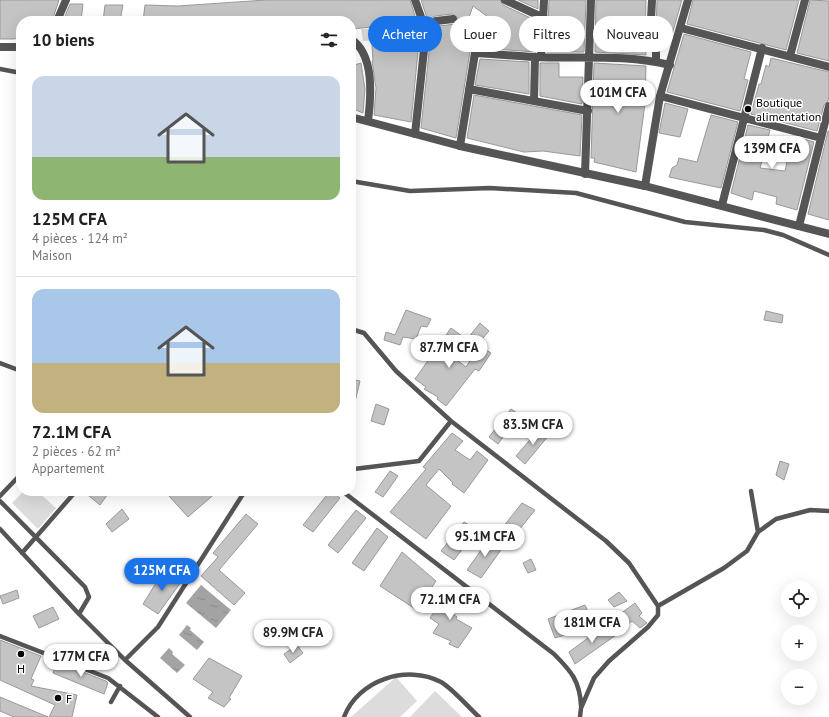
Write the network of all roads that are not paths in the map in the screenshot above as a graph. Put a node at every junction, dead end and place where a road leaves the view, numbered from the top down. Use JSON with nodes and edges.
{"nodes":[{"id":1,"x":66,"y":0,"type":"edge"},
{"id":2,"x":415,"y":0,"type":"edge"},
{"id":3,"x":505,"y":0,"type":"edge"},
{"id":4,"x":544,"y":0,"type":"edge"},
{"id":5,"x":591,"y":0,"type":"edge"},
{"id":6,"x":652,"y":0,"type":"edge"},
{"id":7,"x":688,"y":0,"type":"edge"},
{"id":8,"x":805,"y":0,"type":"edge"},
{"id":9,"x":59,"y":16,"type":"edge"},
{"id":10,"x":421,"y":16,"type":"edge"},
{"id":11,"x":540,"y":16,"type":"edge"},
{"id":12,"x":544,"y":16,"type":"edge"},
{"id":13,"x":681,"y":28,"type":"junction"},
{"id":14,"x":356,"y":43,"type":"edge"},
{"id":15,"x":0,"y":47,"type":"edge"},
{"id":16,"x":16,"y":47,"type":"edge"},
{"id":17,"x":762,"y":48,"type":"junction"},
{"id":18,"x":424,"y":52,"type":"edge"},
{"id":19,"x":539,"y":52,"type":"edge"},
{"id":20,"x":589,"y":56,"type":"junction"},
{"id":21,"x":790,"y":56,"type":"junction"},
{"id":22,"x":538,"y":57,"type":"junction"},
{"id":23,"x":656,"y":61,"type":"junction"},
{"id":24,"x":670,"y":65,"type":"junction"},
{"id":25,"x":829,"y":67,"type":"edge"},
{"id":26,"x":0,"y":69,"type":"edge"},
{"id":27,"x":16,"y":72,"type":"edge"},
{"id":28,"x":469,"y":89,"type":"junction"},
{"id":29,"x":660,"y":96,"type":"junction"},
{"id":30,"x":534,"y":101,"type":"junction"},
{"id":31,"x":829,"y":106,"type":"edge"},
{"id":32,"x":588,"y":111,"type":"junction"},
{"id":33,"x":356,"y":117,"type":"edge"},
{"id":34,"x":744,"y":118,"type":"junction"},
{"id":35,"x":368,"y":121,"type":"junction"},
{"id":36,"x":415,"y":134,"type":"junction"},
{"id":37,"x":821,"y":138,"type":"junction"},
{"id":38,"x":460,"y":146,"type":"junction"},
{"id":39,"x":585,"y":174,"type":"junction"},
{"id":40,"x":356,"y":182,"type":"edge"},
{"id":41,"x":645,"y":186,"type":"junction"},
{"id":42,"x":722,"y":205,"type":"junction"},
{"id":43,"x":799,"y":226,"type":"junction"},
{"id":44,"x":829,"y":234,"type":"edge"},
{"id":45,"x":829,"y":255,"type":"edge"},
{"id":46,"x":356,"y":331,"type":"edge"},
{"id":47,"x":0,"y":363,"type":"edge"},
{"id":48,"x":16,"y":369,"type":"edge"},
{"id":49,"x":451,"y":421,"type":"junction"},
{"id":50,"x":356,"y":470,"type":"edge"},
{"id":51,"x":16,"y":479,"type":"edge"},
{"id":52,"x":751,"y":491,"type":"dead end"},
{"id":53,"x":0,"y":496,"type":"edge"},
{"id":54,"x":72,"y":496,"type":"edge"},
{"id":55,"x":242,"y":496,"type":"edge"},
{"id":56,"x":349,"y":496,"type":"edge"},
{"id":57,"x":0,"y":502,"type":"edge"},
{"id":58,"x":829,"y":511,"type":"edge"},
{"id":59,"x":0,"y":529,"type":"edge"},
{"id":60,"x":758,"y":532,"type":"junction"},
{"id":61,"x":36,"y":538,"type":"junction"},
{"id":62,"x":22,"y":553,"type":"junction"},
{"id":63,"x":658,"y":606,"type":"junction"},
{"id":64,"x":79,"y":614,"type":"junction"},
{"id":65,"x":0,"y":636,"type":"edge"},
{"id":66,"x":124,"y":660,"type":"junction"},
{"id":67,"x":120,"y":686,"type":"junction"},
{"id":68,"x":110,"y":702,"type":"dead end"},
{"id":69,"x":581,"y":708,"type":"junction"},
{"id":70,"x":158,"y":717,"type":"edge"},
{"id":71,"x":190,"y":717,"type":"edge"},
{"id":72,"x":344,"y":717,"type":"edge"},
{"id":73,"x":479,"y":717,"type":"edge"},
{"id":74,"x":580,"y":717,"type":"edge"}],
"edges":[{"from":1,"to":9,"type":"street"},
{"from":2,"to":10,"type":"street"},
{"from":3,"to":11,"type":"street"},
{"from":4,"to":12,"type":"street"},
{"from":5,"to":20,"type":"street"},
{"from":6,"to":23,"type":"street"},
{"from":7,"to":13,"type":"street"},
{"from":8,"to":21,"type":"street"},
{"from":13,"to":17,"type":"street"},
{"from":13,"to":24,"type":"street"},
{"from":14,"to":35,"type":"street"},
{"from":15,"to":16,"type":"street"},
{"from":17,"to":21,"type":"street"},
{"from":17,"to":34,"type":"street"},
{"from":18,"to":36,"type":"street"},
{"from":19,"to":22,"type":"street"},
{"from":20,"to":22,"type":"street"},
{"from":20,"to":23,"type":"street"},
{"from":20,"to":32,"type":"street"},
{"from":21,"to":25,"type":"street"},
{"from":22,"to":28,"type":"street"},
{"from":22,"to":30,"type":"street"},
{"from":23,"to":24,"type":"street"},
{"from":24,"to":29,"type":"street"},
{"from":26,"to":27,"type":"lane"},
{"from":28,"to":30,"type":"street"},
{"from":28,"to":38,"type":"street"},
{"from":29,"to":34,"type":"street"},
{"from":29,"to":41,"type":"street"},
{"from":30,"to":32,"type":"street"},
{"from":31,"to":37,"type":"street"},
{"from":32,"to":39,"type":"street"},
{"from":33,"to":35,"type":"street"},
{"from":34,"to":37,"type":"street"},
{"from":34,"to":42,"type":"street"},
{"from":35,"to":36,"type":"street"},
{"from":36,"to":38,"type":"street"},
{"from":37,"to":43,"type":"street"},
{"from":38,"to":39,"type":"street"},
{"from":39,"to":41,"type":"street"},
{"from":40,"to":45,"type":"lane"},
{"from":41,"to":42,"type":"street"},
{"from":42,"to":43,"type":"street"},
{"from":43,"to":44,"type":"street"},
{"from":46,"to":49,"type":"lane"},
{"from":47,"to":48,"type":"lane"},
{"from":49,"to":50,"type":"lane"},
{"from":49,"to":63,"type":"lane"},
{"from":51,"to":53,"type":"lane"},
{"from":52,"to":60,"type":"lane"},
{"from":54,"to":61,"type":"lane"},
{"from":55,"to":66,"type":"lane"},
{"from":56,"to":69,"type":"lane"},
{"from":57,"to":61,"type":"lane"},
{"from":58,"to":60,"type":"lane"},
{"from":59,"to":62,"type":"lane"},
{"from":60,"to":63,"type":"lane"},
{"from":61,"to":62,"type":"lane"},
{"from":61,"to":64,"type":"lane"},
{"from":62,"to":64,"type":"lane"},
{"from":63,"to":69,"type":"lane"},
{"from":64,"to":66,"type":"lane"},
{"from":65,"to":67,"type":"lane"},
{"from":66,"to":71,"type":"lane"},
{"from":67,"to":68,"type":"lane"},
{"from":67,"to":70,"type":"lane"},
{"from":69,"to":74,"type":"lane"},
{"from":72,"to":73,"type":"lane"}]}
